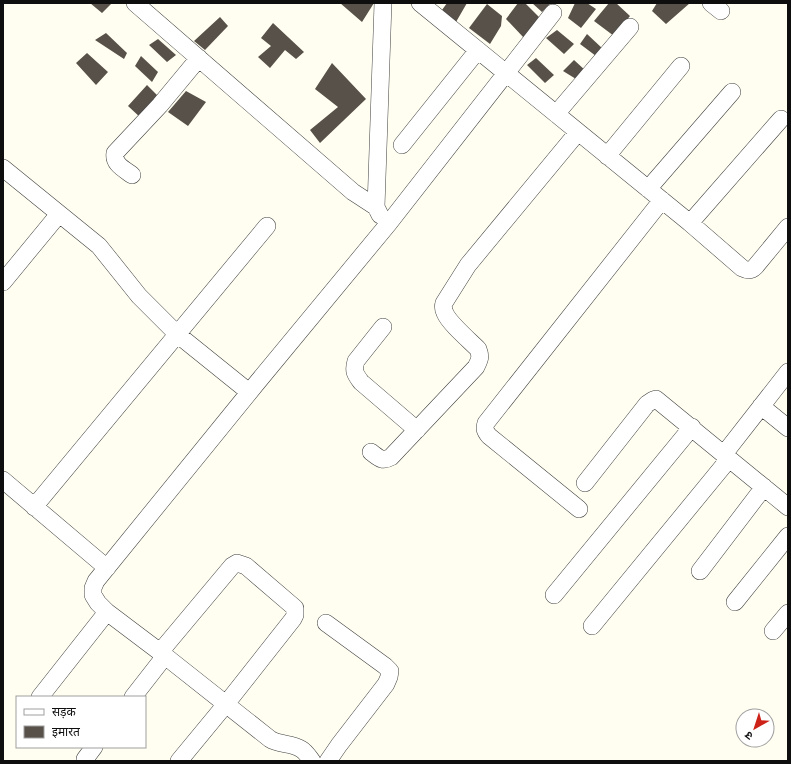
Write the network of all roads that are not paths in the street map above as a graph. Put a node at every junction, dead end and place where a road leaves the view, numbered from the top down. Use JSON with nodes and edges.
{"nodes":[{"id":1,"x":135,"y":3,"type":"edge"},
{"id":2,"x":383,"y":3,"type":"edge"},
{"id":3,"x":420,"y":3,"type":"edge"},
{"id":4,"x":553,"y":13,"type":"dead end"},
{"id":5,"x":630,"y":27,"type":"dead end"},
{"id":6,"x":478,"y":50,"type":"junction"},
{"id":7,"x":199,"y":58,"type":"junction"},
{"id":8,"x":681,"y":66,"type":"dead end"},
{"id":9,"x":506,"y":73,"type":"junction"},
{"id":10,"x":732,"y":92,"type":"dead end"},
{"id":11,"x":556,"y":114,"type":"junction"},
{"id":12,"x":781,"y":119,"type":"dead end"},
{"id":13,"x":578,"y":132,"type":"junction"},
{"id":14,"x":402,"y":145,"type":"dead end"},
{"id":15,"x":607,"y":156,"type":"junction"},
{"id":16,"x":3,"y":168,"type":"edge"},
{"id":17,"x":132,"y":175,"type":"dead end"},
{"id":18,"x":648,"y":189,"type":"junction"},
{"id":19,"x":662,"y":200,"type":"junction"},
{"id":20,"x":376,"y":207,"type":"junction"},
{"id":21,"x":59,"y":214,"type":"junction"},
{"id":22,"x":389,"y":223,"type":"junction"},
{"id":23,"x":690,"y":223,"type":"junction"},
{"id":24,"x":267,"y":226,"type":"dead end"},
{"id":25,"x":788,"y":227,"type":"edge"},
{"id":26,"x":3,"y":282,"type":"edge"},
{"id":27,"x":383,"y":327,"type":"dead end"},
{"id":28,"x":177,"y":334,"type":"junction"},
{"id":29,"x":788,"y":372,"type":"edge"},
{"id":30,"x":249,"y":392,"type":"junction"},
{"id":31,"x":761,"y":406,"type":"junction"},
{"id":32,"x":692,"y":427,"type":"junction"},
{"id":33,"x":788,"y":428,"type":"edge"},
{"id":34,"x":417,"y":430,"type":"junction"},
{"id":35,"x":371,"y":452,"type":"dead end"},
{"id":36,"x":727,"y":456,"type":"junction"},
{"id":37,"x":3,"y":480,"type":"edge"},
{"id":38,"x":585,"y":483,"type":"dead end"},
{"id":39,"x":764,"y":487,"type":"junction"},
{"id":40,"x":34,"y":507,"type":"junction"},
{"id":41,"x":788,"y":507,"type":"edge"},
{"id":42,"x":580,"y":509,"type":"dead end"},
{"id":43,"x":788,"y":536,"type":"edge"},
{"id":44,"x":107,"y":568,"type":"junction"},
{"id":45,"x":700,"y":571,"type":"dead end"},
{"id":46,"x":554,"y":595,"type":"dead end"},
{"id":47,"x":735,"y":602,"type":"dead end"},
{"id":48,"x":107,"y":612,"type":"junction"},
{"id":49,"x":788,"y":613,"type":"edge"},
{"id":50,"x":326,"y":623,"type":"dead end"},
{"id":51,"x":592,"y":626,"type":"dead end"},
{"id":52,"x":773,"y":631,"type":"dead end"},
{"id":53,"x":162,"y":654,"type":"junction"},
{"id":54,"x":41,"y":696,"type":"edge"},
{"id":55,"x":134,"y":696,"type":"edge"},
{"id":56,"x":226,"y":704,"type":"junction"},
{"id":57,"x":179,"y":761,"type":"edge"},
{"id":58,"x":312,"y":761,"type":"edge"},
{"id":59,"x":328,"y":761,"type":"edge"}],
"edges":[{"from":1,"to":7,"type":"street"},
{"from":2,"to":20,"type":"street"},
{"from":3,"to":6,"type":"street"},
{"from":4,"to":9,"type":"street"},
{"from":5,"to":11,"type":"street"},
{"from":6,"to":9,"type":"street"},
{"from":6,"to":14,"type":"street"},
{"from":7,"to":17,"type":"street"},
{"from":7,"to":20,"type":"street"},
{"from":8,"to":15,"type":"street"},
{"from":9,"to":11,"type":"street"},
{"from":9,"to":22,"type":"street"},
{"from":10,"to":18,"type":"street"},
{"from":11,"to":13,"type":"street"},
{"from":12,"to":23,"type":"street"},
{"from":13,"to":15,"type":"street"},
{"from":13,"to":34,"type":"street"},
{"from":15,"to":18,"type":"street"},
{"from":16,"to":21,"type":"street"},
{"from":18,"to":19,"type":"street"},
{"from":19,"to":23,"type":"street"},
{"from":19,"to":42,"type":"street"},
{"from":20,"to":22,"type":"street"},
{"from":21,"to":26,"type":"street"},
{"from":21,"to":28,"type":"street"},
{"from":22,"to":30,"type":"street"},
{"from":23,"to":25,"type":"street"},
{"from":24,"to":28,"type":"street"},
{"from":27,"to":34,"type":"street"},
{"from":28,"to":30,"type":"street"},
{"from":28,"to":40,"type":"street"},
{"from":29,"to":31,"type":"street"},
{"from":30,"to":44,"type":"street"},
{"from":31,"to":33,"type":"street"},
{"from":31,"to":36,"type":"street"},
{"from":32,"to":36,"type":"street"},
{"from":32,"to":38,"type":"street"},
{"from":32,"to":46,"type":"street"},
{"from":34,"to":35,"type":"street"},
{"from":36,"to":39,"type":"street"},
{"from":36,"to":51,"type":"street"},
{"from":37,"to":40,"type":"street"},
{"from":39,"to":41,"type":"street"},
{"from":39,"to":45,"type":"street"},
{"from":40,"to":44,"type":"street"},
{"from":43,"to":47,"type":"street"},
{"from":44,"to":48,"type":"street"},
{"from":48,"to":53,"type":"street"},
{"from":48,"to":54,"type":"street"},
{"from":49,"to":52,"type":"street"},
{"from":50,"to":59,"type":"street"},
{"from":53,"to":55,"type":"street"},
{"from":53,"to":56,"type":"street"},
{"from":53,"to":56,"type":"street"},
{"from":56,"to":57,"type":"street"},
{"from":56,"to":58,"type":"street"}]}
